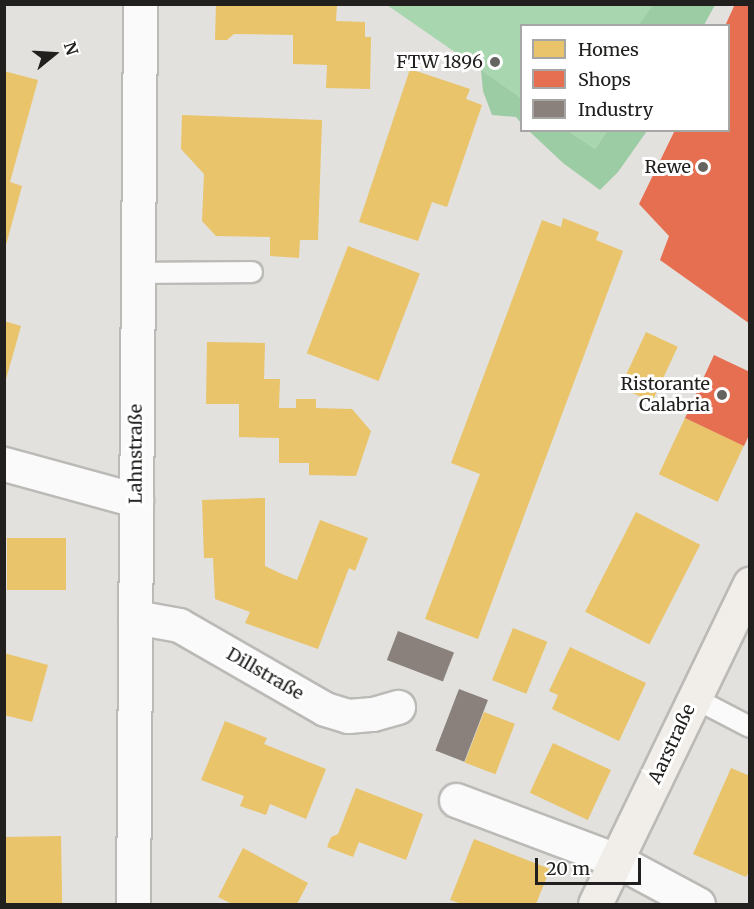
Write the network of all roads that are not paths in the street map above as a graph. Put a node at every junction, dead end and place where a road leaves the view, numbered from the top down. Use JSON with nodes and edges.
{"nodes":[{"id":1,"x":140,"y":4,"type":"edge"},
{"id":2,"x":138,"y":273,"type":"junction"},
{"id":3,"x":252,"y":273,"type":"dead end"},
{"id":4,"x":4,"y":464,"type":"edge"},
{"id":5,"x":136,"y":500,"type":"junction"},
{"id":6,"x":750,"y":583,"type":"edge"},
{"id":7,"x":135,"y":617,"type":"junction"},
{"id":8,"x":694,"y":698,"type":"junction"},
{"id":9,"x":398,"y":707,"type":"dead end"},
{"id":10,"x":750,"y":727,"type":"edge"},
{"id":11,"x":456,"y":800,"type":"dead end"},
{"id":12,"x":616,"y":860,"type":"junction"},
{"id":13,"x":133,"y":904,"type":"edge"},
{"id":14,"x":595,"y":904,"type":"edge"},
{"id":15,"x":698,"y":904,"type":"edge"}],
"edges":[{"from":1,"to":2,"type":"street","name":"Lahnstraße"},
{"from":2,"to":3,"type":"lane"},
{"from":2,"to":5,"type":"street","name":"Lahnstraße"},
{"from":4,"to":5,"type":"street"},
{"from":5,"to":7,"type":"street","name":"Lahnstraße"},
{"from":6,"to":8,"type":"main road","name":"Aarstraße"},
{"from":7,"to":9,"type":"street","name":"Dillstraße"},
{"from":7,"to":13,"type":"street","name":"Lahnstraße"},
{"from":8,"to":10,"type":"lane"},
{"from":8,"to":12,"type":"main road","name":"Aarstraße"},
{"from":11,"to":12,"type":"street"},
{"from":12,"to":14,"type":"main road","name":"Aarstraße"},
{"from":12,"to":15,"type":"street"}]}
